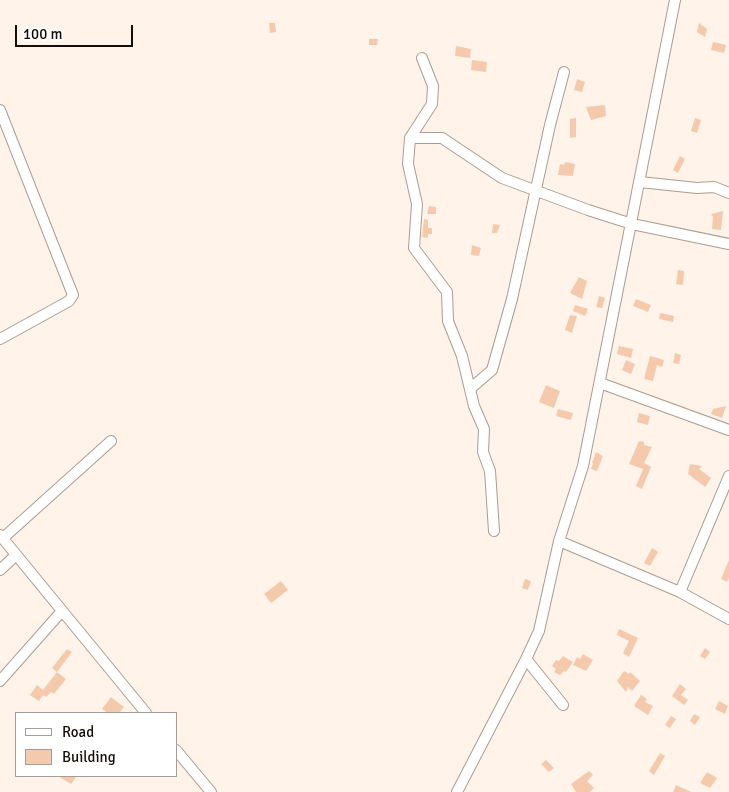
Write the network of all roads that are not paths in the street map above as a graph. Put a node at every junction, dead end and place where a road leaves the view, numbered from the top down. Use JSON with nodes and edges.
{"nodes":[{"id":1,"x":676,"y":0,"type":"edge"},
{"id":2,"x":422,"y":58,"type":"dead end"},
{"id":3,"x":564,"y":72,"type":"dead end"},
{"id":4,"x":0,"y":110,"type":"edge"},
{"id":5,"x":410,"y":138,"type":"junction"},
{"id":6,"x":640,"y":182,"type":"junction"},
{"id":7,"x":536,"y":191,"type":"junction"},
{"id":8,"x":729,"y":193,"type":"edge"},
{"id":9,"x":632,"y":224,"type":"junction"},
{"id":10,"x":729,"y":244,"type":"edge"},
{"id":11,"x":1,"y":337,"type":"edge"},
{"id":12,"x":600,"y":384,"type":"junction"},
{"id":13,"x":470,"y":389,"type":"junction"},
{"id":14,"x":729,"y":430,"type":"edge"},
{"id":15,"x":111,"y":441,"type":"dead end"},
{"id":16,"x":729,"y":476,"type":"edge"},
{"id":17,"x":494,"y":531,"type":"dead end"},
{"id":18,"x":1,"y":537,"type":"edge"},
{"id":19,"x":559,"y":542,"type":"junction"},
{"id":20,"x":16,"y":555,"type":"junction"},
{"id":21,"x":0,"y":570,"type":"edge"},
{"id":22,"x":680,"y":592,"type":"junction"},
{"id":23,"x":62,"y":611,"type":"junction"},
{"id":24,"x":729,"y":619,"type":"edge"},
{"id":25,"x":526,"y":660,"type":"junction"},
{"id":26,"x":0,"y":681,"type":"edge"},
{"id":27,"x":563,"y":705,"type":"dead end"},
{"id":28,"x":145,"y":712,"type":"edge"},
{"id":29,"x":178,"y":752,"type":"edge"},
{"id":30,"x":211,"y":792,"type":"edge"},
{"id":31,"x":456,"y":792,"type":"edge"}],
"edges":[{"from":1,"to":6,"type":"street"},
{"from":2,"to":5,"type":"street"},
{"from":3,"to":7,"type":"street"},
{"from":4,"to":11,"type":"street"},
{"from":5,"to":7,"type":"street"},
{"from":5,"to":13,"type":"street"},
{"from":6,"to":8,"type":"street"},
{"from":6,"to":9,"type":"street"},
{"from":7,"to":9,"type":"street"},
{"from":7,"to":13,"type":"street"},
{"from":9,"to":10,"type":"street"},
{"from":9,"to":12,"type":"street"},
{"from":12,"to":14,"type":"street"},
{"from":12,"to":19,"type":"street"},
{"from":13,"to":17,"type":"street"},
{"from":15,"to":18,"type":"street"},
{"from":16,"to":22,"type":"street"},
{"from":18,"to":20,"type":"street"},
{"from":19,"to":22,"type":"street"},
{"from":19,"to":25,"type":"street"},
{"from":20,"to":21,"type":"street"},
{"from":20,"to":23,"type":"street"},
{"from":22,"to":24,"type":"street"},
{"from":23,"to":26,"type":"street"},
{"from":23,"to":28,"type":"street"},
{"from":25,"to":27,"type":"street"},
{"from":25,"to":31,"type":"street"},
{"from":29,"to":30,"type":"street"}]}
